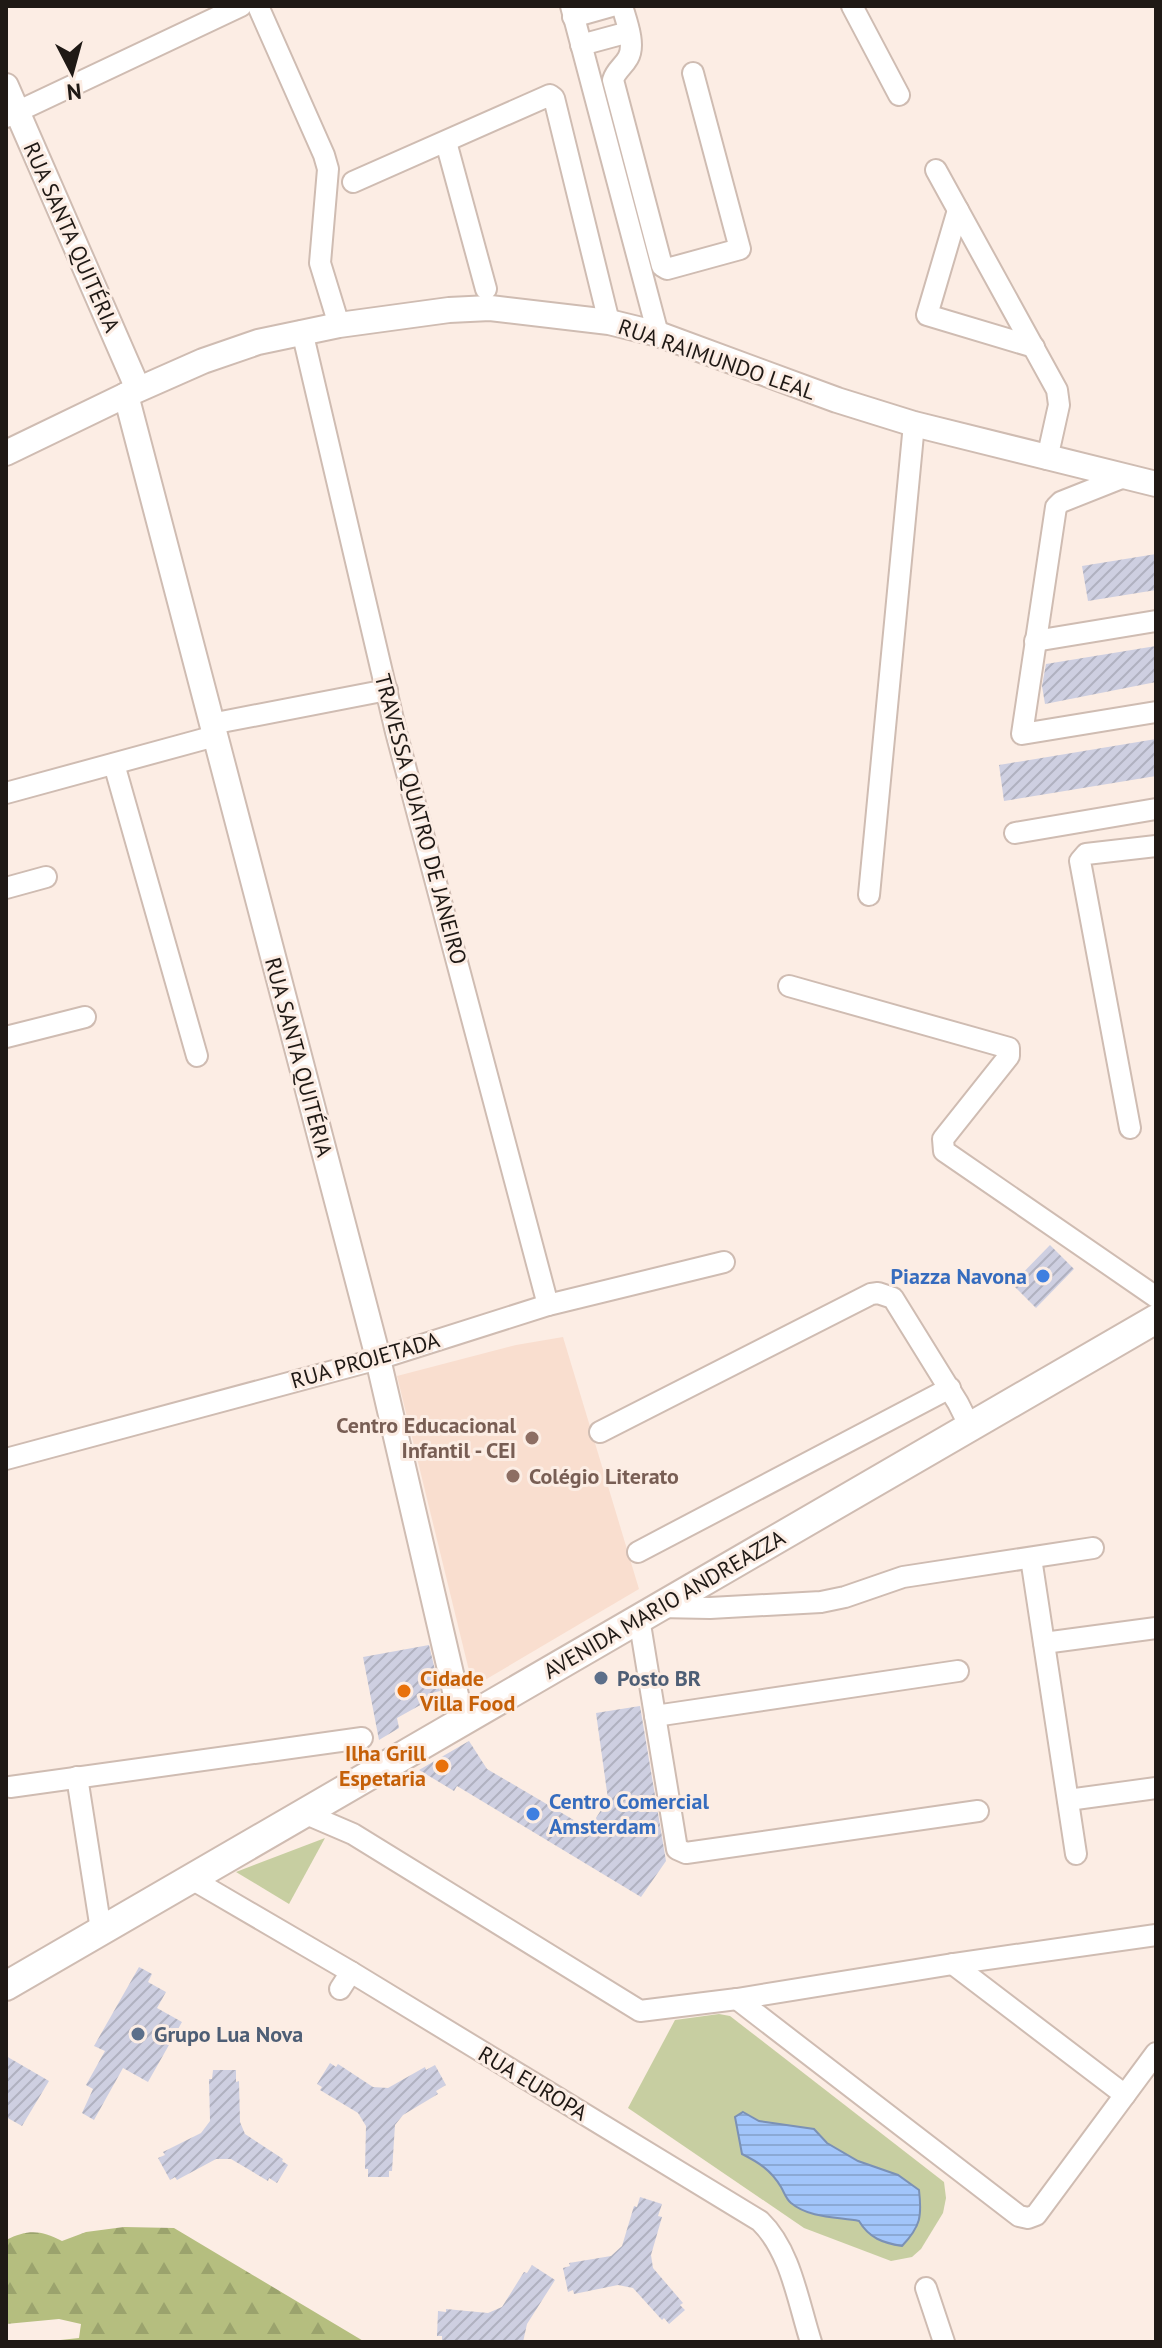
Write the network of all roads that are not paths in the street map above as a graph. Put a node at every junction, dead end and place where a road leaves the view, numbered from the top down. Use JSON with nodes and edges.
{"nodes":[{"id":1,"x":241,"y":6,"type":"edge"},
{"id":2,"x":258,"y":6,"type":"edge"},
{"id":3,"x":612,"y":6,"type":"edge"},
{"id":4,"x":622,"y":6,"type":"edge"},
{"id":5,"x":852,"y":6,"type":"edge"},
{"id":6,"x":572,"y":11,"type":"edge"},
{"id":7,"x":629,"y":32,"type":"junction"},
{"id":8,"x":581,"y":45,"type":"junction"},
{"id":9,"x":693,"y":73,"type":"dead end"},
{"id":10,"x":6,"y":86,"type":"edge"},
{"id":11,"x":899,"y":95,"type":"dead end"},
{"id":12,"x":12,"y":114,"type":"edge"},
{"id":13,"x":446,"y":142,"type":"junction"},
{"id":14,"x":936,"y":170,"type":"dead end"},
{"id":15,"x":353,"y":182,"type":"dead end"},
{"id":16,"x":958,"y":210,"type":"junction"},
{"id":17,"x":486,"y":289,"type":"dead end"},
{"id":18,"x":609,"y":322,"type":"junction"},
{"id":19,"x":339,"y":325,"type":"junction"},
{"id":20,"x":302,"y":331,"type":"junction"},
{"id":21,"x":658,"y":334,"type":"junction"},
{"id":22,"x":1034,"y":347,"type":"junction"},
{"id":23,"x":132,"y":392,"type":"junction"},
{"id":24,"x":914,"y":424,"type":"junction"},
{"id":25,"x":6,"y":453,"type":"edge"},
{"id":26,"x":1047,"y":459,"type":"junction"},
{"id":27,"x":1124,"y":477,"type":"junction"},
{"id":28,"x":1156,"y":484,"type":"edge"},
{"id":29,"x":1156,"y":621,"type":"edge"},
{"id":30,"x":1035,"y":641,"type":"junction"},
{"id":31,"x":387,"y":690,"type":"junction"},
{"id":32,"x":1156,"y":712,"type":"edge"},
{"id":33,"x":213,"y":730,"type":"junction"},
{"id":34,"x":114,"y":764,"type":"junction"},
{"id":35,"x":6,"y":793,"type":"edge"},
{"id":36,"x":1156,"y":809,"type":"edge"},
{"id":37,"x":1015,"y":833,"type":"dead end"},
{"id":38,"x":1156,"y":846,"type":"edge"},
{"id":39,"x":46,"y":877,"type":"dead end"},
{"id":40,"x":6,"y":888,"type":"edge"},
{"id":41,"x":869,"y":895,"type":"dead end"},
{"id":42,"x":789,"y":986,"type":"dead end"},
{"id":43,"x":85,"y":1017,"type":"dead end"},
{"id":44,"x":6,"y":1037,"type":"edge"},
{"id":45,"x":197,"y":1056,"type":"dead end"},
{"id":46,"x":1130,"y":1128,"type":"dead end"},
{"id":47,"x":724,"y":1262,"type":"dead end"},
{"id":48,"x":1156,"y":1297,"type":"edge"},
{"id":49,"x":548,"y":1305,"type":"junction"},
{"id":50,"x":1156,"y":1319,"type":"edge"},
{"id":51,"x":378,"y":1359,"type":"junction"},
{"id":52,"x":950,"y":1388,"type":"junction"},
{"id":53,"x":970,"y":1427,"type":"junction"},
{"id":54,"x":600,"y":1432,"type":"dead end"},
{"id":55,"x":6,"y":1459,"type":"edge"},
{"id":56,"x":1093,"y":1548,"type":"dead end"},
{"id":57,"x":638,"y":1552,"type":"dead end"},
{"id":58,"x":1031,"y":1558,"type":"junction"},
{"id":59,"x":649,"y":1613,"type":"junction"},
{"id":60,"x":1156,"y":1628,"type":"edge"},
{"id":61,"x":1044,"y":1643,"type":"junction"},
{"id":62,"x":958,"y":1671,"type":"dead end"},
{"id":63,"x":655,"y":1716,"type":"junction"},
{"id":64,"x":462,"y":1721,"type":"junction"},
{"id":65,"x":362,"y":1738,"type":"dead end"},
{"id":66,"x":77,"y":1777,"type":"junction"},
{"id":67,"x":10,"y":1787,"type":"dead end"},
{"id":68,"x":1156,"y":1788,"type":"edge"},
{"id":69,"x":1068,"y":1800,"type":"junction"},
{"id":70,"x":978,"y":1811,"type":"dead end"},
{"id":71,"x":304,"y":1813,"type":"junction"},
{"id":72,"x":1076,"y":1854,"type":"dead end"},
{"id":73,"x":190,"y":1878,"type":"junction"},
{"id":74,"x":101,"y":1930,"type":"junction"},
{"id":75,"x":1156,"y":1935,"type":"edge"},
{"id":76,"x":953,"y":1964,"type":"junction"},
{"id":77,"x":6,"y":1986,"type":"edge"},
{"id":78,"x":737,"y":1999,"type":"junction"},
{"id":79,"x":1156,"y":2053,"type":"edge"},
{"id":80,"x":1125,"y":2095,"type":"junction"},
{"id":81,"x":926,"y":2288,"type":"dead end"},
{"id":82,"x":811,"y":2342,"type":"edge"},
{"id":83,"x":944,"y":2342,"type":"edge"}],
"edges":[{"from":1,"to":12,"type":"street"},
{"from":2,"to":19,"type":"street"},
{"from":3,"to":6,"type":"street"},
{"from":4,"to":7,"type":"street"},
{"from":5,"to":11,"type":"street"},
{"from":6,"to":8,"type":"street"},
{"from":7,"to":8,"type":"street"},
{"from":7,"to":9,"type":"street"},
{"from":8,"to":21,"type":"street"},
{"from":10,"to":12,"type":"street","name":"RUA SANTA QUITÉRIA"},
{"from":12,"to":23,"type":"street","name":"RUA SANTA QUITÉRIA"},
{"from":13,"to":15,"type":"street"},
{"from":13,"to":17,"type":"street"},
{"from":13,"to":18,"type":"street"},
{"from":14,"to":16,"type":"street"},
{"from":16,"to":22,"type":"street"},
{"from":16,"to":22,"type":"street"},
{"from":18,"to":19,"type":"street","name":"RUA RAIMUNDO LEAL"},
{"from":18,"to":21,"type":"street","name":"RUA RAIMUNDO LEAL"},
{"from":19,"to":20,"type":"street","name":"RUA RAIMUNDO LEAL"},
{"from":20,"to":23,"type":"street","name":"RUA RAIMUNDO LEAL"},
{"from":20,"to":31,"type":"street","name":"TRAVESSA QUATRO DE JANEIRO"},
{"from":21,"to":24,"type":"street","name":"RUA RAIMUNDO LEAL"},
{"from":22,"to":26,"type":"street"},
{"from":23,"to":25,"type":"street","name":"RUA RAIMUNDO LEAL"},
{"from":23,"to":33,"type":"street","name":"RUA SANTA QUITÉRIA"},
{"from":24,"to":26,"type":"street","name":"RUA RAIMUNDO LEAL"},
{"from":24,"to":41,"type":"street"},
{"from":26,"to":27,"type":"street","name":"RUA RAIMUNDO LEAL"},
{"from":27,"to":28,"type":"street","name":"RUA RAIMUNDO LEAL"},
{"from":27,"to":30,"type":"street"},
{"from":29,"to":30,"type":"street"},
{"from":30,"to":32,"type":"street"},
{"from":31,"to":33,"type":"street"},
{"from":31,"to":49,"type":"street","name":"TRAVESSA QUATRO DE JANEIRO"},
{"from":33,"to":34,"type":"street"},
{"from":33,"to":51,"type":"street","name":"RUA SANTA QUITÉRIA"},
{"from":34,"to":35,"type":"street"},
{"from":34,"to":45,"type":"street"},
{"from":36,"to":37,"type":"street"},
{"from":38,"to":46,"type":"street"},
{"from":39,"to":40,"type":"street"},
{"from":42,"to":48,"type":"street"},
{"from":43,"to":44,"type":"street"},
{"from":47,"to":49,"type":"street","name":"RUA PROJETADA"},
{"from":49,"to":51,"type":"street","name":"RUA PROJETADA"},
{"from":50,"to":53,"type":"main road","name":"AVENIDA MARIO ANDREAZZA"},
{"from":51,"to":55,"type":"street","name":"RUA PROJETADA"},
{"from":51,"to":64,"type":"street","name":"RUA SANTA QUITÉRIA"},
{"from":52,"to":53,"type":"street"},
{"from":52,"to":54,"type":"street"},
{"from":52,"to":57,"type":"street"},
{"from":53,"to":59,"type":"main road","name":"AVENIDA MARIO ANDREAZZA"},
{"from":56,"to":58,"type":"street"},
{"from":58,"to":59,"type":"street"},
{"from":58,"to":61,"type":"street"},
{"from":59,"to":63,"type":"street"},
{"from":59,"to":64,"type":"main road","name":"AVENIDA MARIO ANDREAZZA"},
{"from":60,"to":61,"type":"street"},
{"from":61,"to":69,"type":"street"},
{"from":62,"to":63,"type":"street"},
{"from":63,"to":70,"type":"street"},
{"from":64,"to":71,"type":"main road","name":"AVENIDA MARIO ANDREAZZA"},
{"from":65,"to":66,"type":"street"},
{"from":66,"to":67,"type":"street"},
{"from":66,"to":74,"type":"street"},
{"from":68,"to":69,"type":"street"},
{"from":69,"to":72,"type":"street"},
{"from":71,"to":73,"type":"main road","name":"AVENIDA MARIO ANDREAZZA"},
{"from":71,"to":78,"type":"street"},
{"from":73,"to":74,"type":"main road","name":"AVENIDA MARIO ANDREAZZA"},
{"from":73,"to":82,"type":"street","name":"RUA EUROPA"},
{"from":74,"to":77,"type":"main road","name":"AVENIDA MARIO ANDREAZZA"},
{"from":75,"to":76,"type":"street"},
{"from":76,"to":78,"type":"street"},
{"from":76,"to":80,"type":"street"},
{"from":78,"to":80,"type":"street"},
{"from":79,"to":80,"type":"street"},
{"from":81,"to":83,"type":"street"}]}
